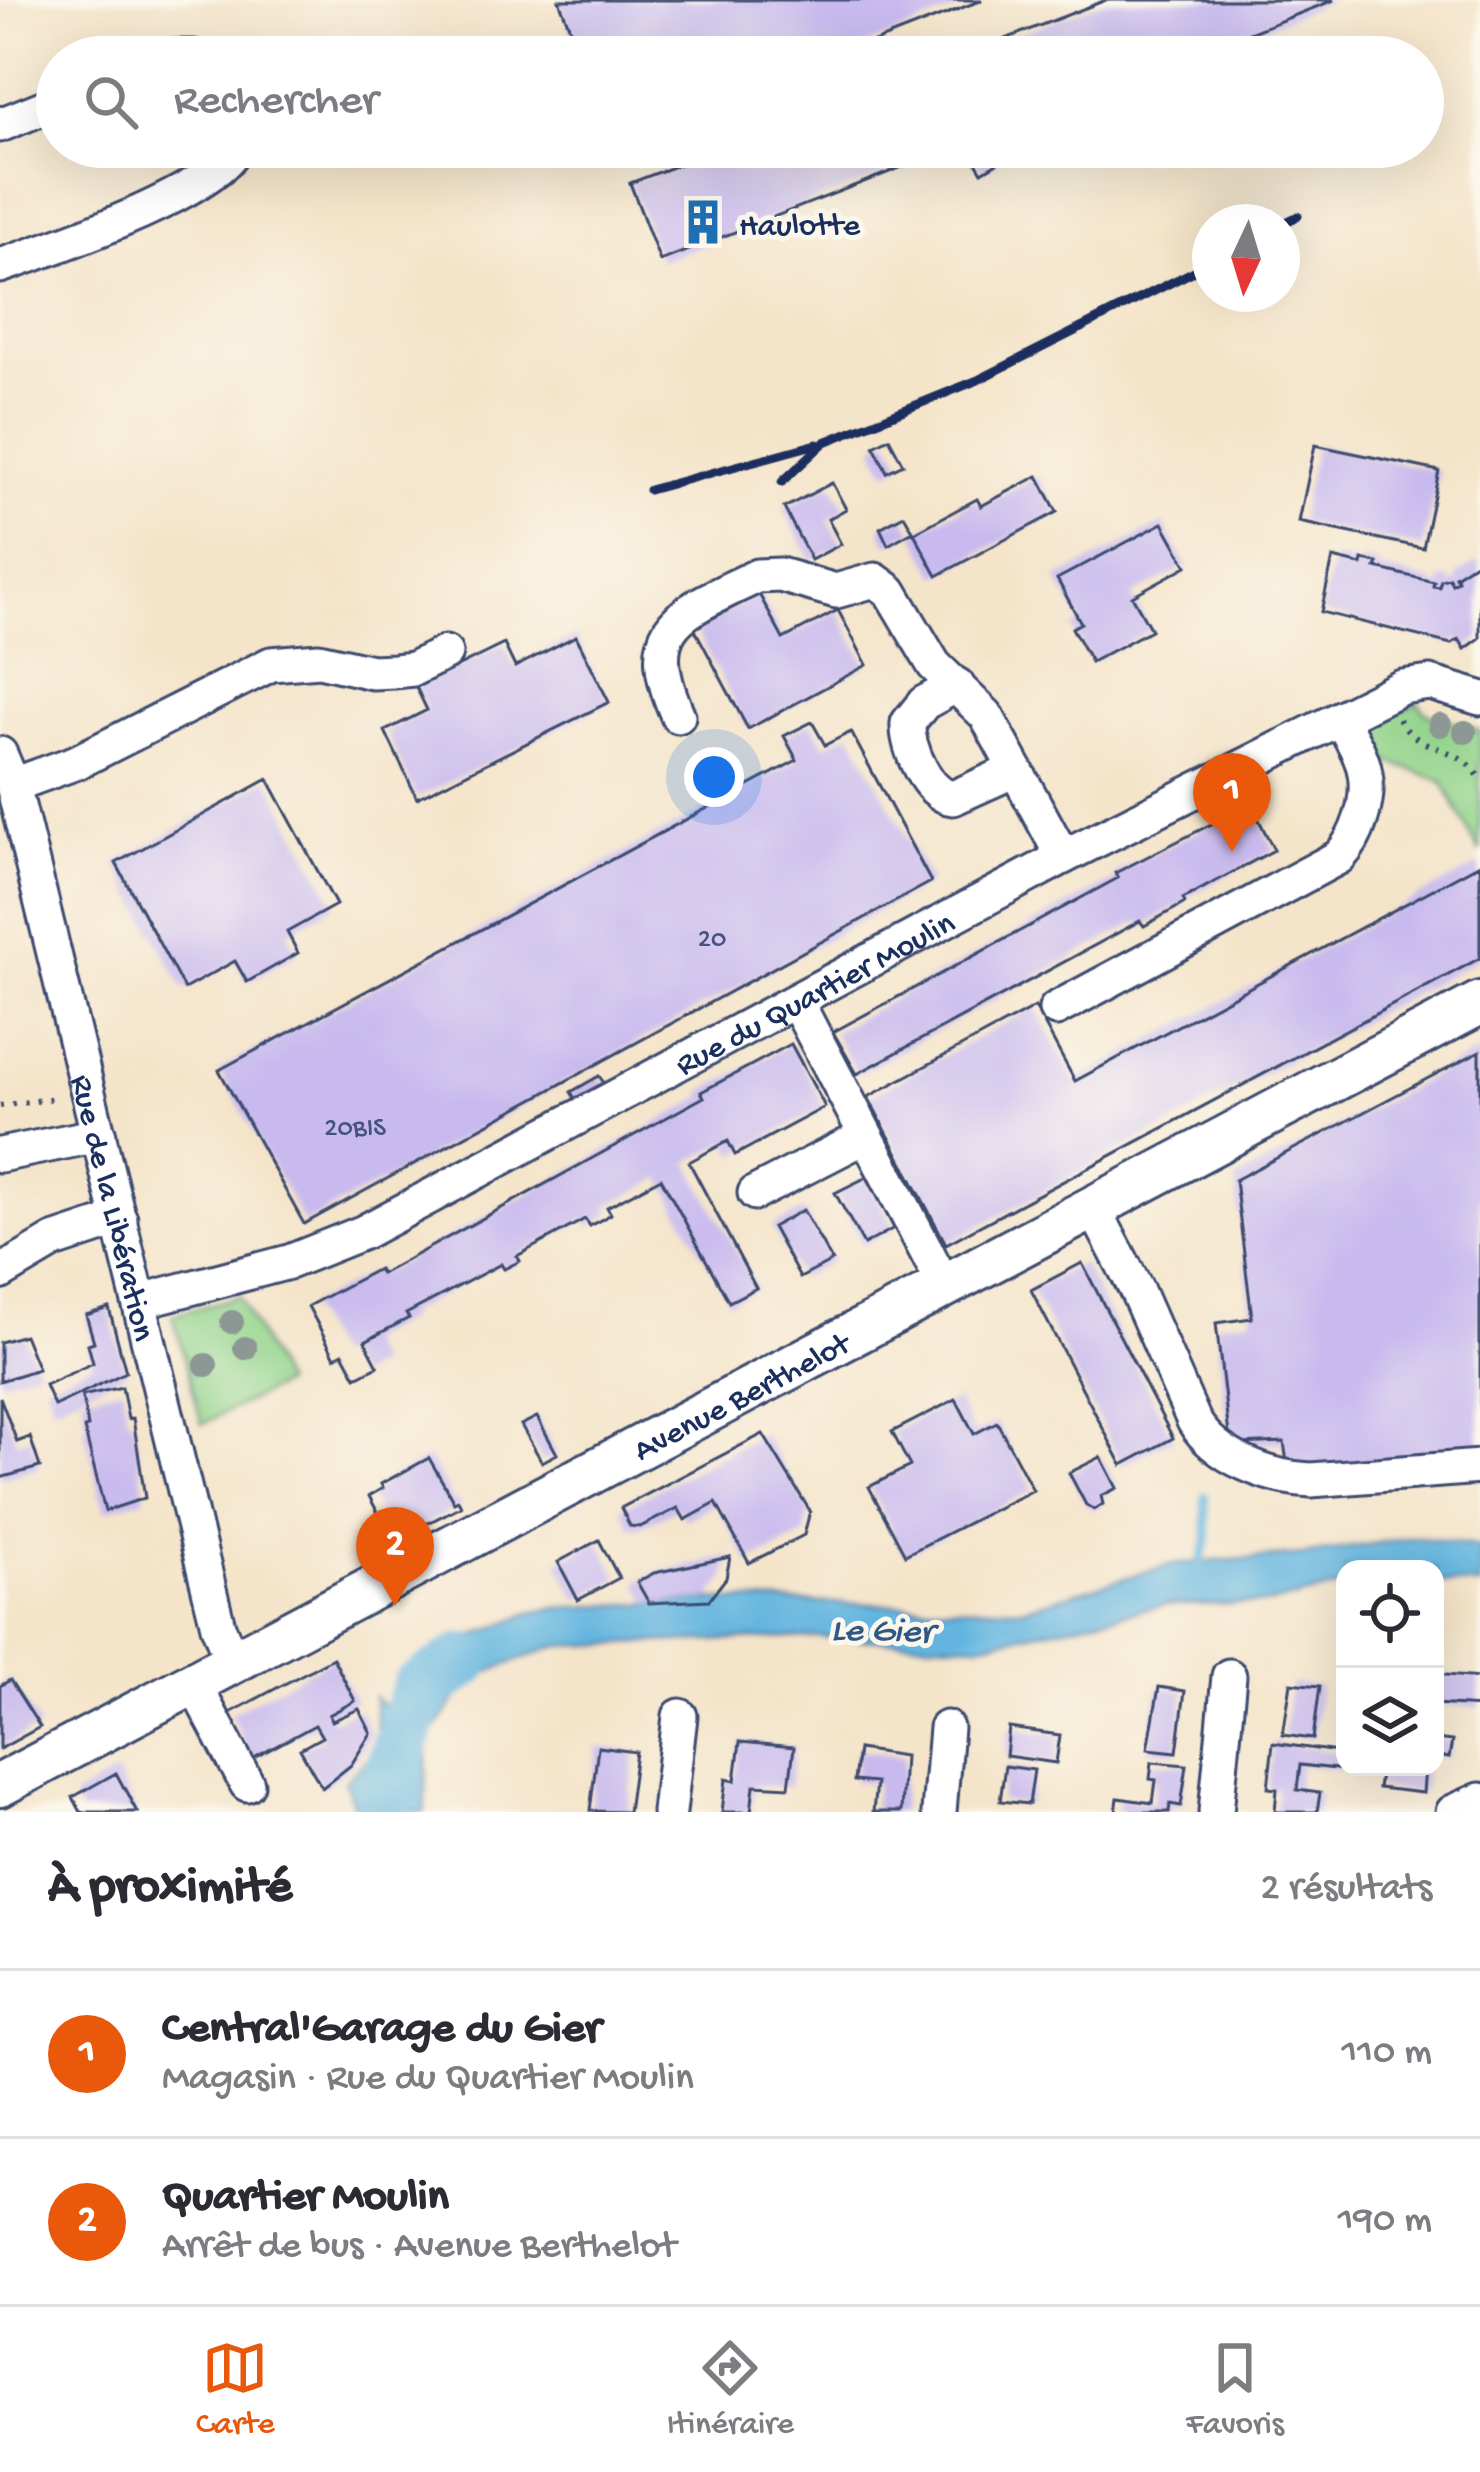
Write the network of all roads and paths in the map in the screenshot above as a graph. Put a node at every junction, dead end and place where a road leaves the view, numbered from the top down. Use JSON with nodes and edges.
{"nodes":[{"id":1,"x":36,"y":110,"type":"edge"},
{"id":2,"x":0,"y":125,"type":"edge"},
{"id":3,"x":219,"y":168,"type":"edge"},
{"id":4,"x":0,"y":266,"type":"edge"},
{"id":5,"x":445,"y":653,"type":"dead end"},
{"id":6,"x":957,"y":686,"type":"junction"},
{"id":7,"x":1387,"y":695,"type":"junction"},
{"id":8,"x":1480,"y":698,"type":"edge"},
{"id":9,"x":678,"y":716,"type":"dead end"},
{"id":10,"x":1340,"y":718,"type":"junction"},
{"id":11,"x":6,"y":770,"type":"edge"},
{"id":12,"x":1016,"y":770,"type":"junction"},
{"id":13,"x":1480,"y":779,"type":"edge"},
{"id":14,"x":14,"y":852,"type":"edge"},
{"id":15,"x":1063,"y":857,"type":"junction"},
{"id":16,"x":796,"y":1001,"type":"junction"},
{"id":17,"x":1480,"y":1003,"type":"edge"},
{"id":18,"x":1056,"y":1010,"type":"dead end"},
{"id":19,"x":89,"y":1091,"type":"junction"},
{"id":20,"x":0,"y":1106,"type":"edge"},
{"id":21,"x":100,"y":1135,"type":"junction"},
{"id":22,"x":866,"y":1136,"type":"junction"},
{"id":23,"x":0,"y":1155,"type":"edge"},
{"id":24,"x":755,"y":1192,"type":"dead end"},
{"id":25,"x":1093,"y":1207,"type":"junction"},
{"id":26,"x":121,"y":1219,"type":"junction"},
{"id":27,"x":0,"y":1273,"type":"edge"},
{"id":28,"x":944,"y":1285,"type":"junction"},
{"id":29,"x":141,"y":1301,"type":"junction"},
{"id":30,"x":1480,"y":1467,"type":"edge"},
{"id":31,"x":232,"y":1663,"type":"junction"},
{"id":32,"x":1229,"y":1676,"type":"dead end"},
{"id":33,"x":194,"y":1684,"type":"junction"},
{"id":34,"x":680,"y":1716,"type":"dead end"},
{"id":35,"x":946,"y":1728,"type":"dead end"},
{"id":36,"x":247,"y":1784,"type":"dead end"},
{"id":37,"x":0,"y":1785,"type":"edge"},
{"id":38,"x":1480,"y":1799,"type":"edge"},
{"id":39,"x":669,"y":1812,"type":"edge"},
{"id":40,"x":939,"y":1812,"type":"edge"},
{"id":41,"x":1216,"y":1812,"type":"edge"},
{"id":42,"x":1453,"y":1812,"type":"edge"}],
"edges":[{"from":1,"to":2,"type":"street"},
{"from":3,"to":4,"type":"street"},
{"from":5,"to":11,"type":"street"},
{"from":6,"to":9,"type":"street"},
{"from":6,"to":12,"type":"street"},
{"from":6,"to":12,"type":"street"},
{"from":7,"to":8,"type":"street","name":"Rue du Quartier Moulin"},
{"from":7,"to":10,"type":"street","name":"Rue du Quartier Moulin"},
{"from":7,"to":13,"type":"path"},
{"from":10,"to":15,"type":"street","name":"Rue du Quartier Moulin"},
{"from":10,"to":18,"type":"street"},
{"from":11,"to":14,"type":"street","name":"Rue de la Libération"},
{"from":12,"to":15,"type":"street"},
{"from":14,"to":19,"type":"street","name":"Rue de la Libération"},
{"from":15,"to":16,"type":"street","name":"Rue du Quartier Moulin"},
{"from":16,"to":22,"type":"street"},
{"from":16,"to":29,"type":"street","name":"Rue du Quartier Moulin"},
{"from":17,"to":25,"type":"main road","name":"Avenue Berthelot"},
{"from":19,"to":20,"type":"path"},
{"from":19,"to":21,"type":"street","name":"Rue de la Libération"},
{"from":21,"to":23,"type":"street"},
{"from":21,"to":26,"type":"street","name":"Rue de la Libération"},
{"from":22,"to":24,"type":"street"},
{"from":22,"to":28,"type":"street"},
{"from":25,"to":28,"type":"main road","name":"Avenue Berthelot"},
{"from":25,"to":30,"type":"street"},
{"from":26,"to":27,"type":"street"},
{"from":26,"to":29,"type":"street","name":"Rue de la Libération"},
{"from":28,"to":31,"type":"main road","name":"Avenue Berthelot"},
{"from":29,"to":31,"type":"street","name":"Rue de la Libération"},
{"from":31,"to":33,"type":"main road","name":"Avenue Berthelot"},
{"from":32,"to":41,"type":"street"},
{"from":33,"to":36,"type":"street"},
{"from":33,"to":37,"type":"main road","name":"Avenue Berthelot"},
{"from":34,"to":39,"type":"street"},
{"from":35,"to":40,"type":"street"},
{"from":38,"to":42,"type":"street"}]}
